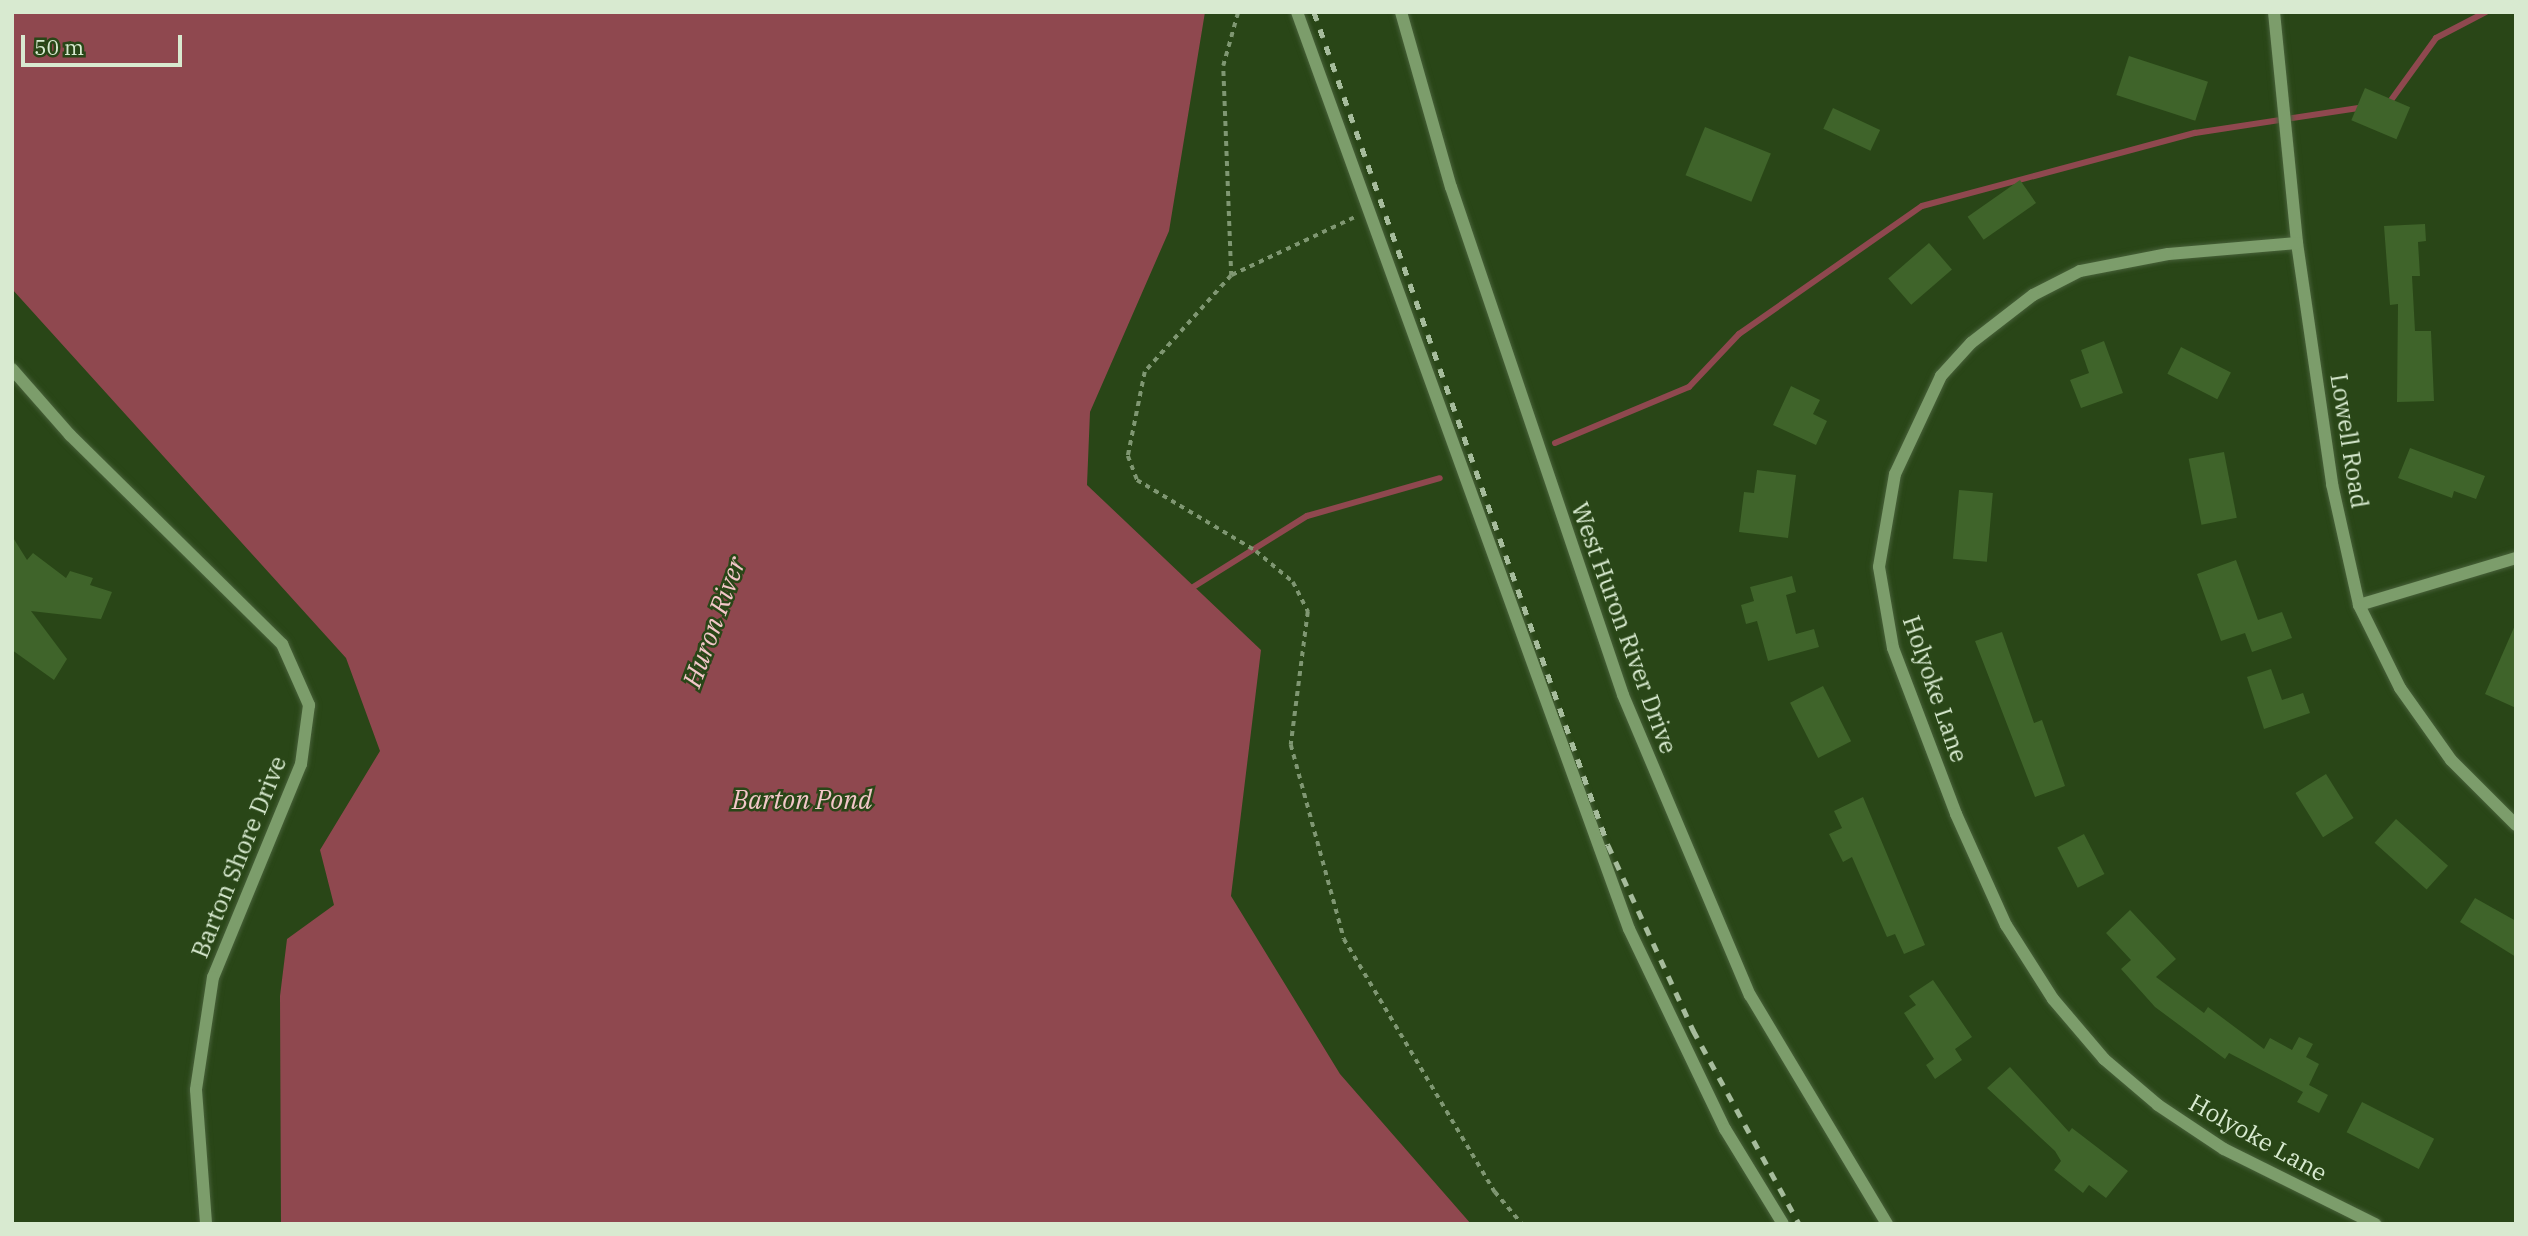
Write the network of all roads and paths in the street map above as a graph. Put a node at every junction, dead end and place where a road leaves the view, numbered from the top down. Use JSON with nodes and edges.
{"nodes":[{"id":1,"x":1238,"y":12,"type":"edge"},
{"id":2,"x":1297,"y":12,"type":"edge"},
{"id":3,"x":1401,"y":12,"type":"edge"},
{"id":4,"x":2274,"y":12,"type":"edge"},
{"id":5,"x":1368,"y":213,"type":"junction"},
{"id":6,"x":2297,"y":243,"type":"junction"},
{"id":7,"x":1231,"y":276,"type":"junction"},
{"id":8,"x":12,"y":369,"type":"edge"},
{"id":9,"x":2516,"y":558,"type":"edge"},
{"id":10,"x":2359,"y":605,"type":"junction"},
{"id":11,"x":2516,"y":825,"type":"edge"},
{"id":12,"x":206,"y":1224,"type":"edge"},
{"id":13,"x":1522,"y":1224,"type":"edge"},
{"id":14,"x":1783,"y":1224,"type":"edge"},
{"id":15,"x":1887,"y":1224,"type":"edge"},
{"id":16,"x":2375,"y":1224,"type":"edge"}],
"edges":[{"from":1,"to":7,"type":"path"},
{"from":2,"to":5,"type":"street"},
{"from":3,"to":15,"type":"street","name":"West Huron River Drive"},
{"from":4,"to":6,"type":"street","name":"Lowell Road"},
{"from":5,"to":7,"type":"path"},
{"from":5,"to":14,"type":"street"},
{"from":6,"to":10,"type":"street","name":"Lowell Road"},
{"from":6,"to":16,"type":"street","name":"Holyoke Lane"},
{"from":7,"to":13,"type":"path"},
{"from":8,"to":12,"type":"street","name":"Barton Shore Drive"},
{"from":9,"to":10,"type":"street"},
{"from":10,"to":11,"type":"street","name":"Lowell Road"}]}
